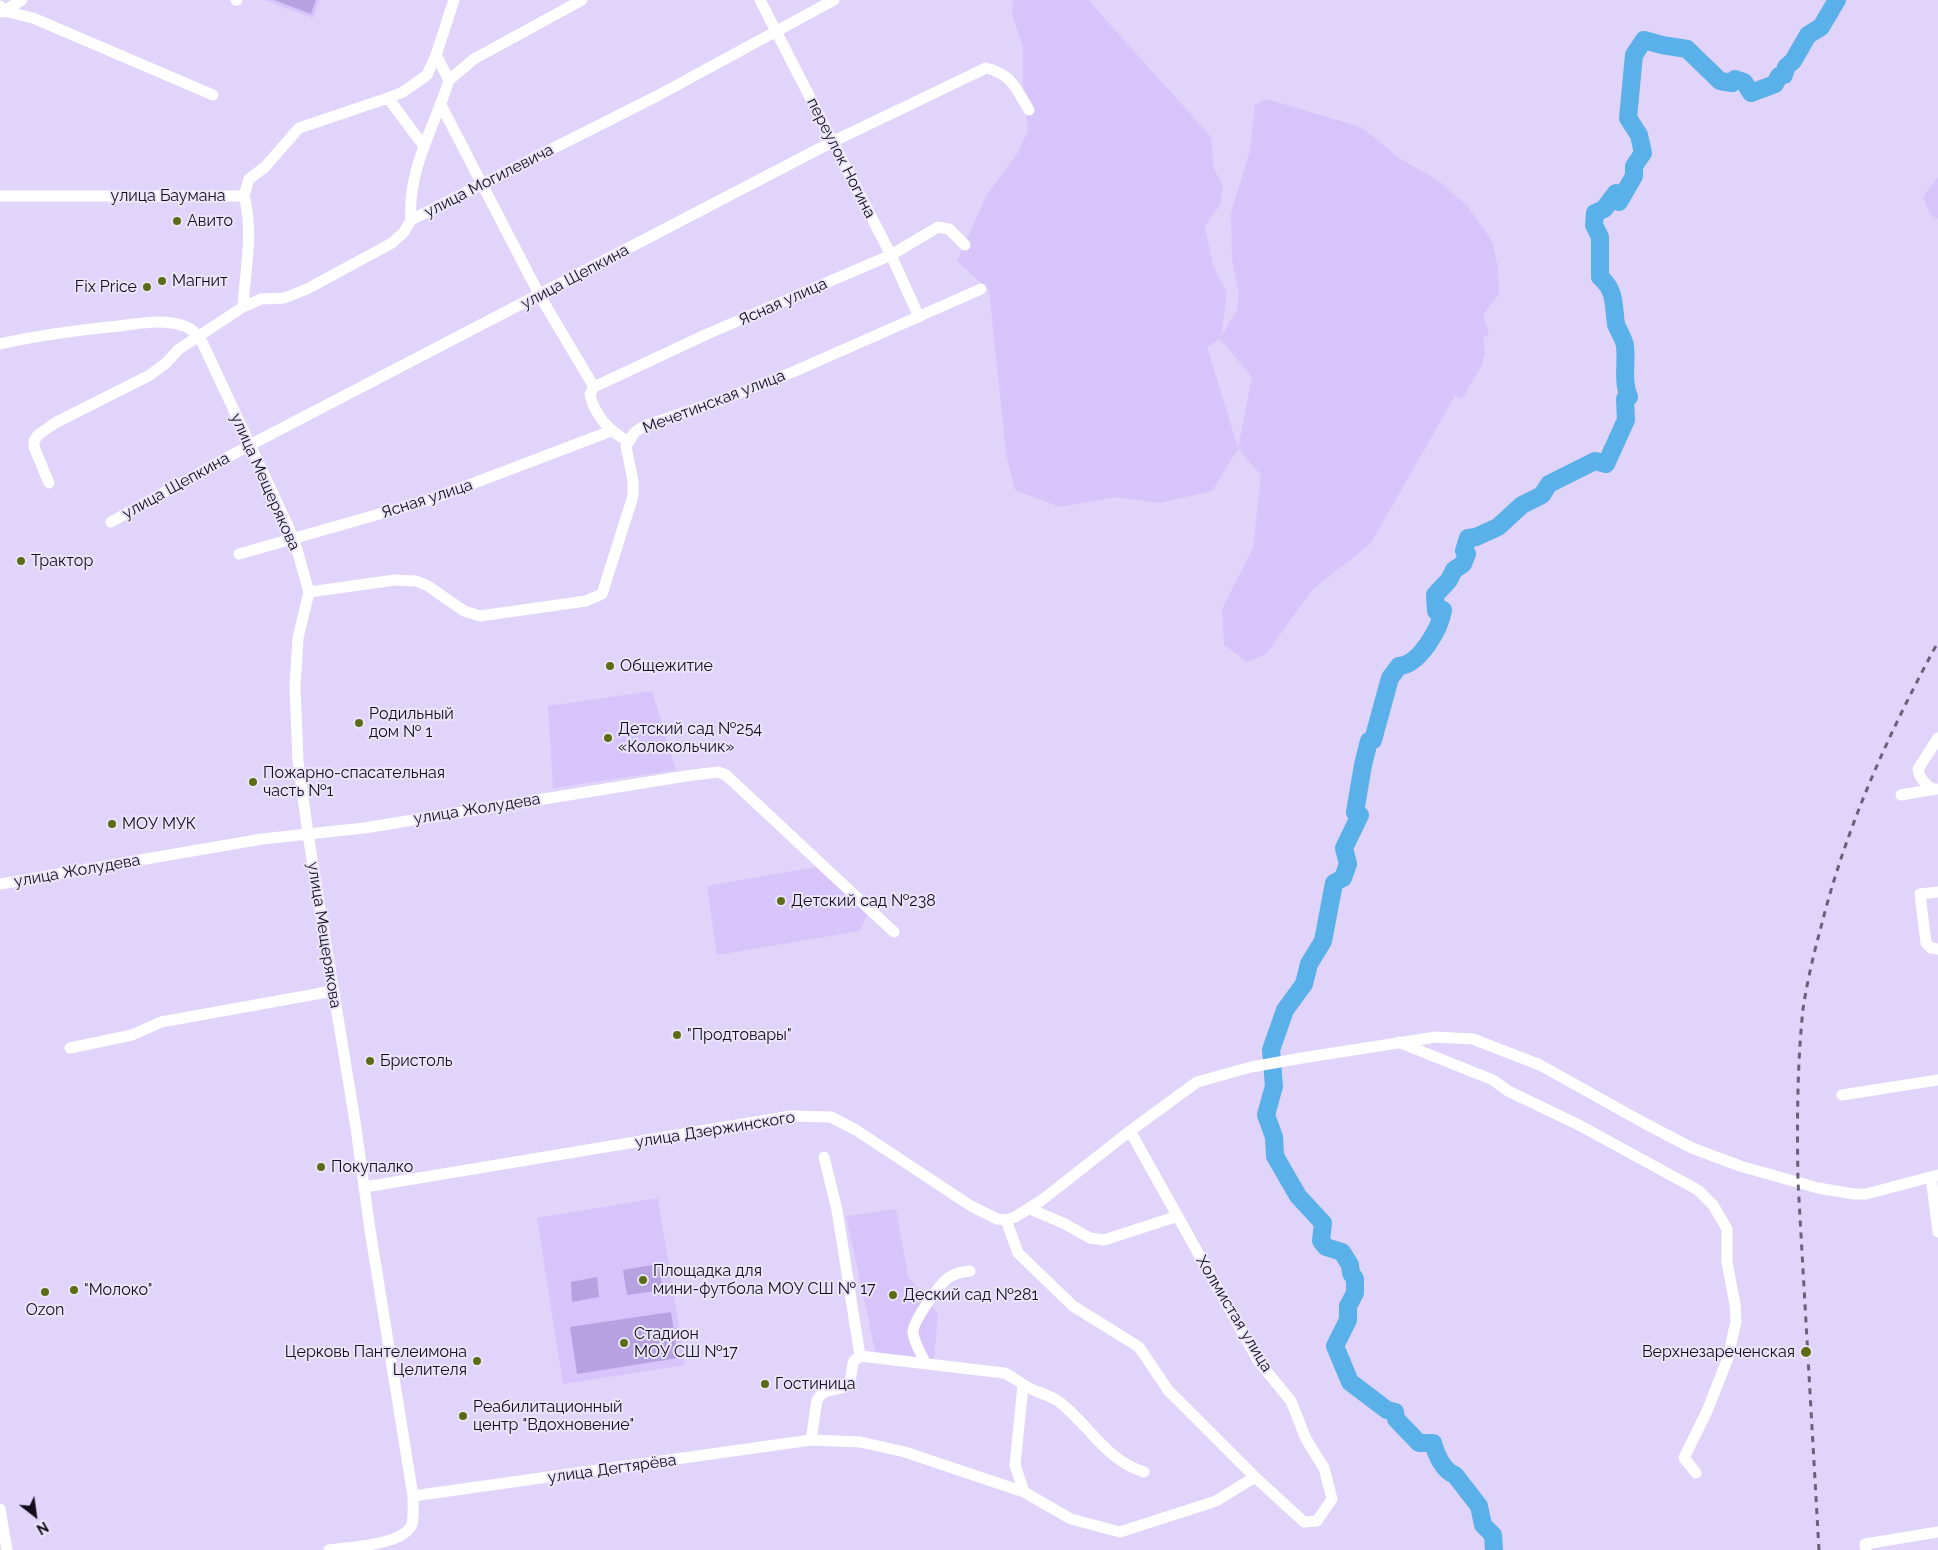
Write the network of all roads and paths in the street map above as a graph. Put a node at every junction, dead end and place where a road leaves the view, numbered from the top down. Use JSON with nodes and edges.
{"nodes":[{"id":1,"x":22,"y":0,"type":"edge"},
{"id":2,"x":454,"y":0,"type":"edge"},
{"id":3,"x":582,"y":0,"type":"edge"},
{"id":4,"x":760,"y":0,"type":"edge"},
{"id":5,"x":834,"y":0,"type":"edge"},
{"id":6,"x":1,"y":10,"type":"edge"},
{"id":7,"x":777,"y":31,"type":"junction"},
{"id":8,"x":436,"y":55,"type":"junction"},
{"id":9,"x":449,"y":80,"type":"junction"},
{"id":10,"x":213,"y":95,"type":"dead end"},
{"id":11,"x":388,"y":98,"type":"junction"},
{"id":12,"x":441,"y":105,"type":"junction"},
{"id":13,"x":1029,"y":110,"type":"dead end"},
{"id":14,"x":832,"y":142,"type":"junction"},
{"id":15,"x":423,"y":145,"type":"junction"},
{"id":16,"x":482,"y":185,"type":"junction"},
{"id":17,"x":0,"y":196,"type":"edge"},
{"id":18,"x":244,"y":196,"type":"junction"},
{"id":19,"x":411,"y":220,"type":"junction"},
{"id":20,"x":965,"y":245,"type":"dead end"},
{"id":21,"x":891,"y":254,"type":"junction"},
{"id":22,"x":981,"y":289,"type":"dead end"},
{"id":23,"x":540,"y":296,"type":"junction"},
{"id":24,"x":243,"y":307,"type":"junction"},
{"id":25,"x":919,"y":317,"type":"junction"},
{"id":26,"x":198,"y":337,"type":"junction"},
{"id":27,"x":0,"y":344,"type":"edge"},
{"id":28,"x":594,"y":387,"type":"junction"},
{"id":29,"x":611,"y":431,"type":"junction"},
{"id":30,"x":628,"y":442,"type":"junction"},
{"id":31,"x":250,"y":446,"type":"junction"},
{"id":32,"x":48,"y":483,"type":"dead end"},
{"id":33,"x":111,"y":522,"type":"dead end"},
{"id":34,"x":294,"y":539,"type":"junction"},
{"id":35,"x":239,"y":554,"type":"dead end"},
{"id":36,"x":309,"y":592,"type":"junction"},
{"id":37,"x":1938,"y":738,"type":"edge"},
{"id":38,"x":1935,"y":789,"type":"edge"},
{"id":39,"x":1901,"y":795,"type":"dead end"},
{"id":40,"x":308,"y":834,"type":"junction"},
{"id":41,"x":0,"y":884,"type":"edge"},
{"id":42,"x":1938,"y":892,"type":"edge"},
{"id":43,"x":894,"y":932,"type":"dead end"},
{"id":44,"x":1938,"y":949,"type":"edge"},
{"id":45,"x":333,"y":991,"type":"junction"},
{"id":46,"x":1398,"y":1042,"type":"junction"},
{"id":47,"x":70,"y":1048,"type":"dead end"},
{"id":48,"x":1938,"y":1080,"type":"edge"},
{"id":49,"x":1842,"y":1095,"type":"dead end"},
{"id":50,"x":1130,"y":1131,"type":"junction"},
{"id":51,"x":824,"y":1157,"type":"dead end"},
{"id":52,"x":1934,"y":1176,"type":"edge"},
{"id":53,"x":365,"y":1187,"type":"junction"},
{"id":54,"x":1030,"y":1209,"type":"junction"},
{"id":55,"x":1178,"y":1216,"type":"junction"},
{"id":56,"x":1006,"y":1220,"type":"junction"},
{"id":57,"x":1938,"y":1232,"type":"edge"},
{"id":58,"x":970,"y":1271,"type":"dead end"},
{"id":59,"x":860,"y":1356,"type":"junction"},
{"id":60,"x":925,"y":1362,"type":"junction"},
{"id":61,"x":1023,"y":1385,"type":"junction"},
{"id":62,"x":811,"y":1440,"type":"junction"},
{"id":63,"x":1144,"y":1472,"type":"dead end"},
{"id":64,"x":1696,"y":1473,"type":"dead end"},
{"id":65,"x":1255,"y":1477,"type":"junction"},
{"id":66,"x":1024,"y":1492,"type":"junction"},
{"id":67,"x":413,"y":1496,"type":"junction"},
{"id":68,"x":0,"y":1509,"type":"edge"},
{"id":69,"x":1938,"y":1532,"type":"edge"},
{"id":70,"x":1866,"y":1547,"type":"edge"},
{"id":71,"x":7,"y":1550,"type":"edge"},
{"id":72,"x":329,"y":1550,"type":"edge"}],
"edges":[{"from":1,"to":6,"type":"street"},
{"from":2,"to":8,"type":"street","name":"улица Баумана"},
{"from":3,"to":9,"type":"street"},
{"from":4,"to":7,"type":"street","name":"переулок Ногина"},
{"from":5,"to":7,"type":"street","name":"улица Могилевича"},
{"from":6,"to":10,"type":"street"},
{"from":7,"to":14,"type":"street","name":"переулок Ногина"},
{"from":7,"to":16,"type":"street","name":"улица Могилевича"},
{"from":8,"to":9,"type":"street"},
{"from":8,"to":11,"type":"street","name":"улица Баумана"},
{"from":9,"to":12,"type":"street"},
{"from":11,"to":15,"type":"street"},
{"from":11,"to":18,"type":"street","name":"улица Баумана"},
{"from":12,"to":15,"type":"street"},
{"from":12,"to":16,"type":"street"},
{"from":13,"to":14,"type":"street","name":"улица Щепкина"},
{"from":14,"to":21,"type":"street","name":"переулок Ногина"},
{"from":14,"to":23,"type":"street","name":"улица Щепкина"},
{"from":15,"to":19,"type":"street"},
{"from":16,"to":19,"type":"street","name":"улица Могилевича"},
{"from":16,"to":23,"type":"street"},
{"from":17,"to":18,"type":"street","name":"улица Баумана"},
{"from":18,"to":24,"type":"street"},
{"from":19,"to":24,"type":"street","name":"улица Могилевича"},
{"from":20,"to":21,"type":"street","name":"Ясная улица"},
{"from":21,"to":25,"type":"street","name":"переулок Ногина"},
{"from":21,"to":28,"type":"street","name":"Ясная улица"},
{"from":22,"to":25,"type":"street","name":"Мечетинская улица"},
{"from":23,"to":28,"type":"street"},
{"from":23,"to":31,"type":"street","name":"улица Щепкина"},
{"from":24,"to":26,"type":"street","name":"улица Могилевича"},
{"from":25,"to":30,"type":"street","name":"Мечетинская улица"},
{"from":26,"to":27,"type":"street"},
{"from":26,"to":31,"type":"street","name":"улица Мещерякова"},
{"from":26,"to":32,"type":"street","name":"улица Могилевича"},
{"from":28,"to":29,"type":"street"},
{"from":29,"to":30,"type":"street"},
{"from":29,"to":34,"type":"street","name":"Ясная улица"},
{"from":30,"to":36,"type":"street","name":"Мечетинская улица"},
{"from":31,"to":33,"type":"street","name":"улица Щепкина"},
{"from":31,"to":34,"type":"street","name":"улица Мещерякова"},
{"from":34,"to":35,"type":"street","name":"Ясная улица"},
{"from":34,"to":36,"type":"street","name":"улица Мещерякова"},
{"from":36,"to":40,"type":"street","name":"улица Мещерякова"},
{"from":37,"to":38,"type":"street"},
{"from":38,"to":39,"type":"street"},
{"from":40,"to":41,"type":"street","name":"улица Жолудева"},
{"from":40,"to":43,"type":"street","name":"улица Жолудева"},
{"from":40,"to":45,"type":"street","name":"улица Мещерякова"},
{"from":42,"to":44,"type":"street"},
{"from":45,"to":47,"type":"street"},
{"from":45,"to":53,"type":"street","name":"улица Мещерякова"},
{"from":46,"to":50,"type":"street"},
{"from":46,"to":52,"type":"street"},
{"from":46,"to":64,"type":"street"},
{"from":48,"to":49,"type":"street"},
{"from":50,"to":54,"type":"street"},
{"from":50,"to":55,"type":"street","name":"Холмистая улица"},
{"from":51,"to":59,"type":"street"},
{"from":52,"to":57,"type":"street"},
{"from":53,"to":56,"type":"street","name":"улица Дзержинского"},
{"from":53,"to":67,"type":"street","name":"улица Мещерякова"},
{"from":54,"to":55,"type":"street"},
{"from":54,"to":56,"type":"street"},
{"from":55,"to":65,"type":"street","name":"Холмистая улица"},
{"from":56,"to":65,"type":"street"},
{"from":58,"to":60,"type":"street"},
{"from":59,"to":60,"type":"street"},
{"from":59,"to":62,"type":"street"},
{"from":60,"to":61,"type":"street"},
{"from":61,"to":63,"type":"street"},
{"from":61,"to":66,"type":"street"},
{"from":62,"to":66,"type":"street","name":"улица Дегтярёва"},
{"from":62,"to":67,"type":"street","name":"улица Дегтярёва"},
{"from":65,"to":66,"type":"street","name":"улица Дегтярёва"},
{"from":67,"to":72,"type":"street","name":"улица Мещерякова"},
{"from":68,"to":71,"type":"street"},
{"from":69,"to":70,"type":"street"}]}
